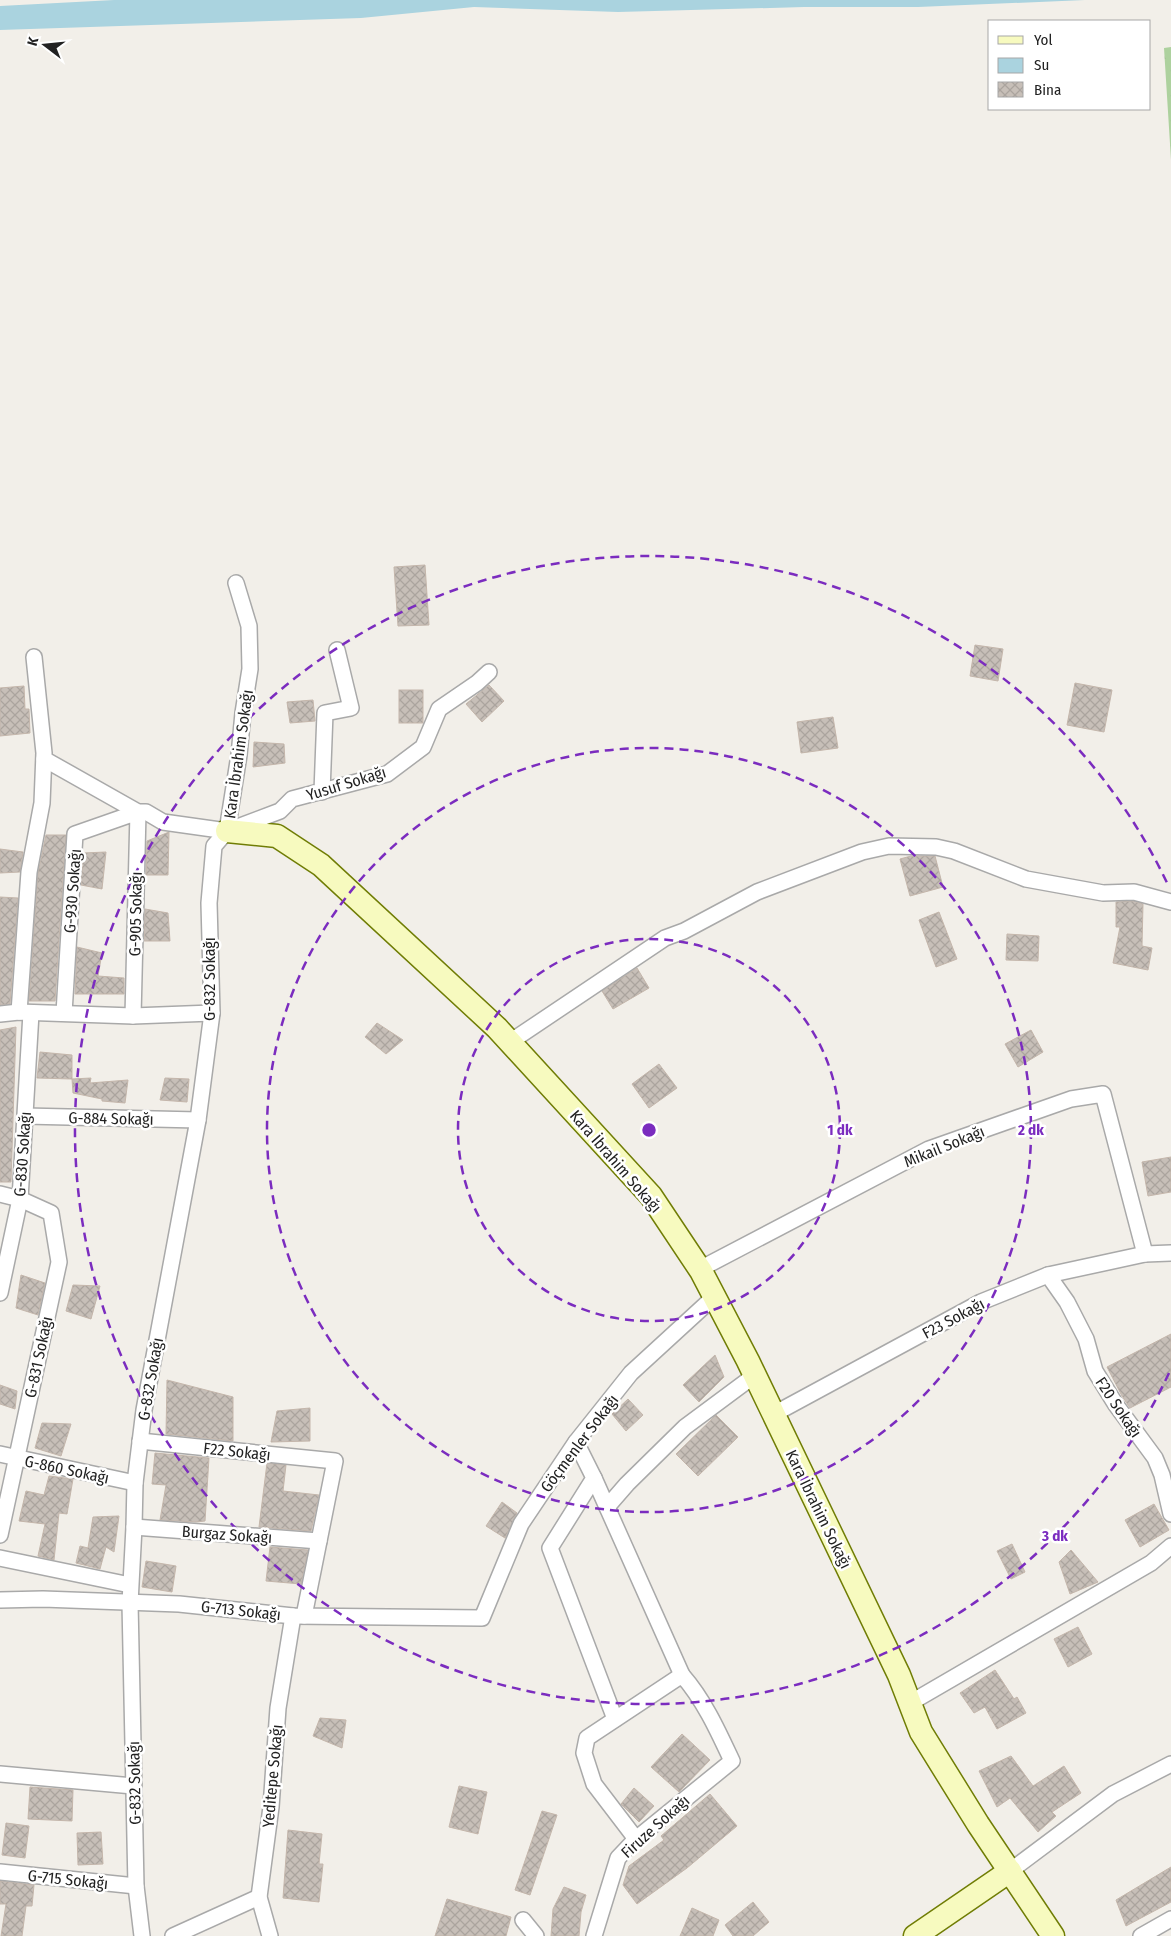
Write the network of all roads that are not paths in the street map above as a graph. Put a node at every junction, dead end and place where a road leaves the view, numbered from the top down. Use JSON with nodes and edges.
{"nodes":[{"id":1,"x":236,"y":583,"type":"dead end"},
{"id":2,"x":337,"y":650,"type":"dead end"},
{"id":3,"x":34,"y":657,"type":"dead end"},
{"id":4,"x":490,"y":672,"type":"dead end"},
{"id":5,"x":44,"y":759,"type":"junction"},
{"id":6,"x":322,"y":792,"type":"junction"},
{"id":7,"x":138,"y":812,"type":"junction"},
{"id":8,"x":227,"y":832,"type":"junction"},
{"id":9,"x":1171,"y":902,"type":"edge"},
{"id":10,"x":25,"y":1012,"type":"junction"},
{"id":11,"x":64,"y":1013,"type":"junction"},
{"id":12,"x":212,"y":1013,"type":"junction"},
{"id":13,"x":0,"y":1014,"type":"edge"},
{"id":14,"x":133,"y":1016,"type":"junction"},
{"id":15,"x":510,"y":1042,"type":"junction"},
{"id":16,"x":25,"y":1116,"type":"junction"},
{"id":17,"x":198,"y":1120,"type":"junction"},
{"id":18,"x":0,"y":1194,"type":"edge"},
{"id":19,"x":20,"y":1199,"type":"junction"},
{"id":20,"x":1171,"y":1253,"type":"edge"},
{"id":21,"x":1145,"y":1254,"type":"junction"},
{"id":22,"x":700,"y":1269,"type":"junction"},
{"id":23,"x":1048,"y":1275,"type":"junction"},
{"id":24,"x":0,"y":1293,"type":"edge"},
{"id":25,"x":715,"y":1296,"type":"junction"},
{"id":26,"x":755,"y":1375,"type":"junction"},
{"id":27,"x":774,"y":1414,"type":"junction"},
{"id":28,"x":140,"y":1441,"type":"junction"},
{"id":29,"x":576,"y":1442,"type":"junction"},
{"id":30,"x":0,"y":1454,"type":"edge"},
{"id":31,"x":16,"y":1458,"type":"junction"},
{"id":32,"x":335,"y":1461,"type":"joint"},
{"id":33,"x":594,"y":1478,"type":"junction"},
{"id":34,"x":135,"y":1483,"type":"junction"},
{"id":35,"x":1168,"y":1487,"type":"edge"},
{"id":36,"x":607,"y":1507,"type":"junction"},
{"id":37,"x":1171,"y":1514,"type":"edge"},
{"id":38,"x":134,"y":1527,"type":"junction"},
{"id":39,"x":0,"y":1535,"type":"edge"},
{"id":40,"x":319,"y":1541,"type":"junction"},
{"id":41,"x":1171,"y":1546,"type":"edge"},
{"id":42,"x":0,"y":1558,"type":"edge"},
{"id":43,"x":130,"y":1585,"type":"junction"},
{"id":44,"x":0,"y":1600,"type":"edge"},
{"id":45,"x":130,"y":1603,"type":"junction"},
{"id":46,"x":299,"y":1616,"type":"junction"},
{"id":47,"x":482,"y":1618,"type":"joint"},
{"id":48,"x":682,"y":1675,"type":"junction"},
{"id":49,"x":910,"y":1703,"type":"junction"},
{"id":50,"x":615,"y":1719,"type":"junction"},
{"id":51,"x":1171,"y":1764,"type":"edge"},
{"id":52,"x":0,"y":1774,"type":"edge"},
{"id":53,"x":133,"y":1786,"type":"junction"},
{"id":54,"x":636,"y":1839,"type":"junction"},
{"id":55,"x":1010,"y":1871,"type":"junction"},
{"id":56,"x":0,"y":1872,"type":"edge"},
{"id":57,"x":136,"y":1886,"type":"junction"},
{"id":58,"x":259,"y":1897,"type":"junction"},
{"id":59,"x":1171,"y":1919,"type":"edge"},
{"id":60,"x":523,"y":1920,"type":"dead end"},
{"id":61,"x":142,"y":1936,"type":"edge"},
{"id":62,"x":173,"y":1936,"type":"edge"},
{"id":63,"x":274,"y":1936,"type":"edge"},
{"id":64,"x":536,"y":1936,"type":"edge"},
{"id":65,"x":594,"y":1936,"type":"edge"},
{"id":66,"x":915,"y":1936,"type":"edge"},
{"id":67,"x":1053,"y":1936,"type":"edge"},
{"id":68,"x":1141,"y":1936,"type":"edge"}],
"edges":[{"from":1,"to":8,"type":"street","name":"Kara İbrahim Sokağı"},
{"from":2,"to":6,"type":"street"},
{"from":3,"to":5,"type":"street","name":"G-830 Sokağı"},
{"from":4,"to":6,"type":"street","name":"Yusuf Sokağı"},
{"from":5,"to":7,"type":"street"},
{"from":5,"to":10,"type":"street","name":"G-830 Sokağı"},
{"from":6,"to":8,"type":"street","name":"Yusuf Sokağı"},
{"from":7,"to":8,"type":"street"},
{"from":7,"to":11,"type":"street","name":"G-930 Sokağı"},
{"from":7,"to":14,"type":"street","name":"G-905 Sokağı"},
{"from":8,"to":12,"type":"street","name":"G-832 Sokağı"},
{"from":8,"to":15,"type":"street","name":"Kara İbrahim Sokağı"},
{"from":9,"to":15,"type":"street"},
{"from":10,"to":11,"type":"street"},
{"from":10,"to":13,"type":"street"},
{"from":10,"to":16,"type":"street","name":"G-830 Sokağı"},
{"from":11,"to":14,"type":"street"},
{"from":12,"to":14,"type":"street"},
{"from":12,"to":17,"type":"street","name":"G-832 Sokağı"},
{"from":15,"to":22,"type":"street","name":"Kara İbrahim Sokağı"},
{"from":16,"to":17,"type":"street","name":"G-884 Sokağı"},
{"from":16,"to":19,"type":"street","name":"G-830 Sokağı"},
{"from":17,"to":28,"type":"street","name":"G-832 Sokağı"},
{"from":18,"to":19,"type":"street"},
{"from":19,"to":24,"type":"street","name":"G-830 Sokağı"},
{"from":19,"to":31,"type":"street","name":"G-831 Sokağı"},
{"from":20,"to":21,"type":"street"},
{"from":21,"to":22,"type":"street","name":"Mikail Sokağı"},
{"from":21,"to":23,"type":"street","name":"F23 Sokağı"},
{"from":22,"to":25,"type":"street","name":"Kara İbrahim Sokağı"},
{"from":23,"to":27,"type":"street","name":"F23 Sokağı"},
{"from":23,"to":35,"type":"street","name":"F20 Sokağı"},
{"from":25,"to":26,"type":"street","name":"Kara İbrahim Sokağı"},
{"from":25,"to":29,"type":"street","name":"Göçmenler Sokağı"},
{"from":26,"to":27,"type":"street","name":"Kara İbrahim Sokağı"},
{"from":26,"to":36,"type":"street"},
{"from":27,"to":49,"type":"street","name":"Kara İbrahim Sokağı"},
{"from":28,"to":32,"type":"street","name":"F22 Sokağı"},
{"from":28,"to":34,"type":"street","name":"G-832 Sokağı"},
{"from":29,"to":33,"type":"street"},
{"from":29,"to":47,"type":"street","name":"Göçmenler Sokağı"},
{"from":30,"to":31,"type":"street","name":"G-860 Sokağı"},
{"from":31,"to":34,"type":"street","name":"G-860 Sokağı"},
{"from":31,"to":39,"type":"street","name":"G-831 Sokağı"},
{"from":32,"to":40,"type":"street","name":"Yeditepe Sokağı"},
{"from":33,"to":36,"type":"street"},
{"from":33,"to":50,"type":"street"},
{"from":34,"to":38,"type":"street","name":"G-832 Sokağı"},
{"from":35,"to":37,"type":"street","name":"F20 Sokağı"},
{"from":36,"to":48,"type":"street"},
{"from":38,"to":40,"type":"street","name":"Burgaz Sokağı"},
{"from":38,"to":43,"type":"street","name":"G-832 Sokağı"},
{"from":40,"to":46,"type":"street","name":"Yeditepe Sokağı"},
{"from":41,"to":49,"type":"street"},
{"from":42,"to":43,"type":"street"},
{"from":43,"to":45,"type":"street","name":"G-832 Sokağı"},
{"from":44,"to":45,"type":"street","name":"G-713 Sokağı"},
{"from":45,"to":46,"type":"street","name":"G-713 Sokağı"},
{"from":45,"to":53,"type":"street","name":"G-832 Sokağı"},
{"from":46,"to":47,"type":"street","name":"G-713 Sokağı"},
{"from":46,"to":58,"type":"street","name":"Yeditepe Sokağı"},
{"from":48,"to":50,"type":"street"},
{"from":48,"to":54,"type":"street","name":"Firuze Sokağı"},
{"from":49,"to":55,"type":"street","name":"Kara İbrahim Sokağı"},
{"from":50,"to":54,"type":"street"},
{"from":51,"to":55,"type":"street"},
{"from":52,"to":53,"type":"street"},
{"from":53,"to":57,"type":"street","name":"G-832 Sokağı"},
{"from":54,"to":65,"type":"street","name":"Firuze Sokağı"},
{"from":55,"to":66,"type":"street"},
{"from":55,"to":67,"type":"street","name":"Kara İbrahim Sokağı"},
{"from":56,"to":57,"type":"street","name":"G-715 Sokağı"},
{"from":57,"to":61,"type":"street","name":"G-832 Sokağı"},
{"from":58,"to":62,"type":"street"},
{"from":58,"to":63,"type":"street","name":"Yeditepe Sokağı"},
{"from":59,"to":68,"type":"street"},
{"from":60,"to":64,"type":"street"}]}
